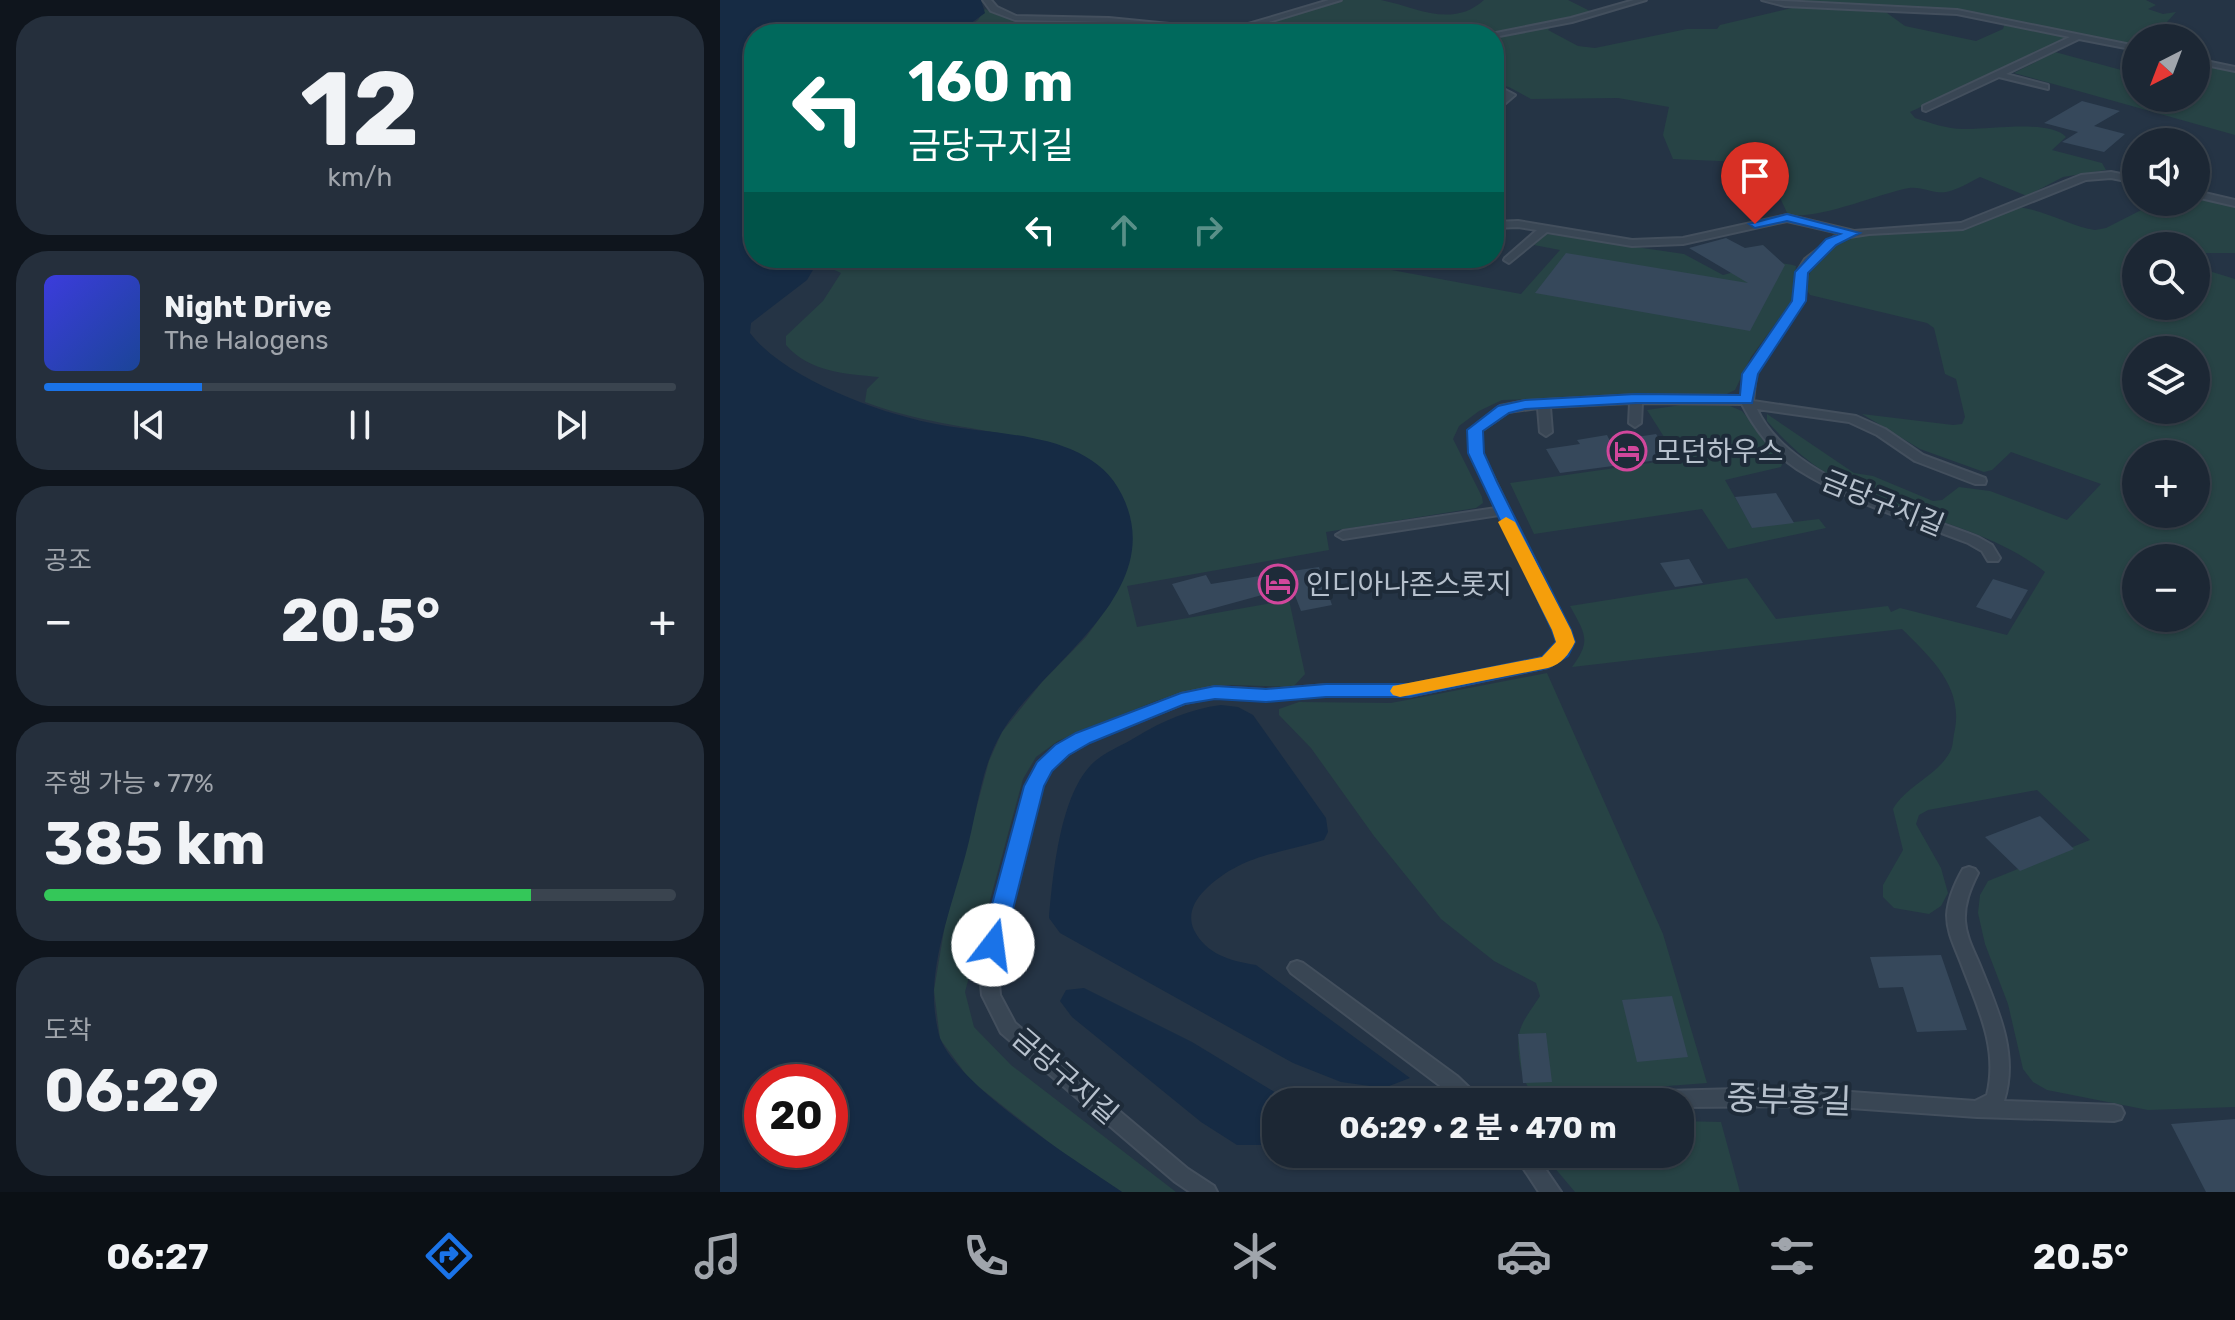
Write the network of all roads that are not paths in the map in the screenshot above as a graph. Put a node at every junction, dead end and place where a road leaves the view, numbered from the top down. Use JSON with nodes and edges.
{"nodes":[{"id":1,"x":987,"y":0,"type":"edge"},
{"id":2,"x":1337,"y":0,"type":"edge"},
{"id":3,"x":1606,"y":0,"type":"edge"},
{"id":4,"x":1642,"y":0,"type":"edge"},
{"id":5,"x":1766,"y":0,"type":"edge"},
{"id":6,"x":1626,"y":6,"type":"junction"},
{"id":7,"x":1149,"y":24,"type":"edge"},
{"id":8,"x":1256,"y":24,"type":"edge"},
{"id":9,"x":1504,"y":33,"type":"edge"},
{"id":10,"x":2079,"y":36,"type":"junction"},
{"id":11,"x":2122,"y":45,"type":"edge"},
{"id":12,"x":2210,"y":64,"type":"edge"},
{"id":13,"x":2235,"y":69,"type":"edge"},
{"id":14,"x":1998,"y":74,"type":"junction"},
{"id":15,"x":2045,"y":87,"type":"dead end"},
{"id":16,"x":1926,"y":108,"type":"dead end"},
{"id":17,"x":2122,"y":178,"type":"edge"},
{"id":18,"x":2210,"y":197,"type":"edge"},
{"id":19,"x":2235,"y":203,"type":"edge"},
{"id":20,"x":1504,"y":226,"type":"edge"},
{"id":21,"x":1545,"y":228,"type":"junction"},
{"id":22,"x":1853,"y":233,"type":"junction"},
{"id":23,"x":1509,"y":260,"type":"dead end"},
{"id":24,"x":1636,"y":399,"type":"junction"},
{"id":25,"x":1748,"y":402,"type":"junction"},
{"id":26,"x":1544,"y":404,"type":"junction"},
{"id":27,"x":1635,"y":423,"type":"dead end"},
{"id":28,"x":1546,"y":432,"type":"dead end"},
{"id":29,"x":1980,"y":481,"type":"dead end"},
{"id":30,"x":1501,"y":511,"type":"junction"},
{"id":31,"x":1343,"y":535,"type":"dead end"},
{"id":32,"x":1993,"y":558,"type":"dead end"},
{"id":33,"x":1969,"y":873,"type":"dead end"},
{"id":34,"x":1297,"y":968,"type":"dead end"},
{"id":35,"x":1456,"y":1088,"type":"edge"},
{"id":36,"x":1694,"y":1097,"type":"edge"},
{"id":37,"x":1977,"y":1109,"type":"junction"},
{"id":38,"x":2114,"y":1113,"type":"dead end"},
{"id":39,"x":1534,"y":1168,"type":"edge"},
{"id":40,"x":1207,"y":1192,"type":"edge"},
{"id":41,"x":1551,"y":1192,"type":"edge"}],
"edges":[{"from":1,"to":7,"type":"lane"},
{"from":2,"to":8,"type":"lane"},
{"from":3,"to":6,"type":"lane"},
{"from":4,"to":6,"type":"lane"},
{"from":5,"to":10,"type":"lane"},
{"from":6,"to":9,"type":"lane"},
{"from":10,"to":11,"type":"lane"},
{"from":10,"to":14,"type":"lane"},
{"from":12,"to":13,"type":"lane"},
{"from":14,"to":15,"type":"lane"},
{"from":14,"to":16,"type":"lane"},
{"from":17,"to":22,"type":"lane"},
{"from":18,"to":19,"type":"lane"},
{"from":20,"to":21,"type":"lane"},
{"from":21,"to":22,"type":"lane"},
{"from":21,"to":23,"type":"lane"},
{"from":22,"to":25,"type":"lane"},
{"from":24,"to":25,"type":"lane","name":"금당구지길"},
{"from":24,"to":26,"type":"lane","name":"금당구지길"},
{"from":24,"to":27,"type":"lane"},
{"from":25,"to":29,"type":"lane","name":"금당구지길"},
{"from":25,"to":32,"type":"lane","name":"금당구지길"},
{"from":26,"to":28,"type":"lane"},
{"from":26,"to":30,"type":"lane","name":"금당구지길"},
{"from":30,"to":31,"type":"lane"},
{"from":30,"to":40,"type":"lane","name":"금당구지길"},
{"from":33,"to":37,"type":"lane"},
{"from":34,"to":35,"type":"lane"},
{"from":36,"to":37,"type":"lane","name":"중부흥길"},
{"from":37,"to":38,"type":"lane","name":"중부흥길"},
{"from":39,"to":41,"type":"lane"}]}
